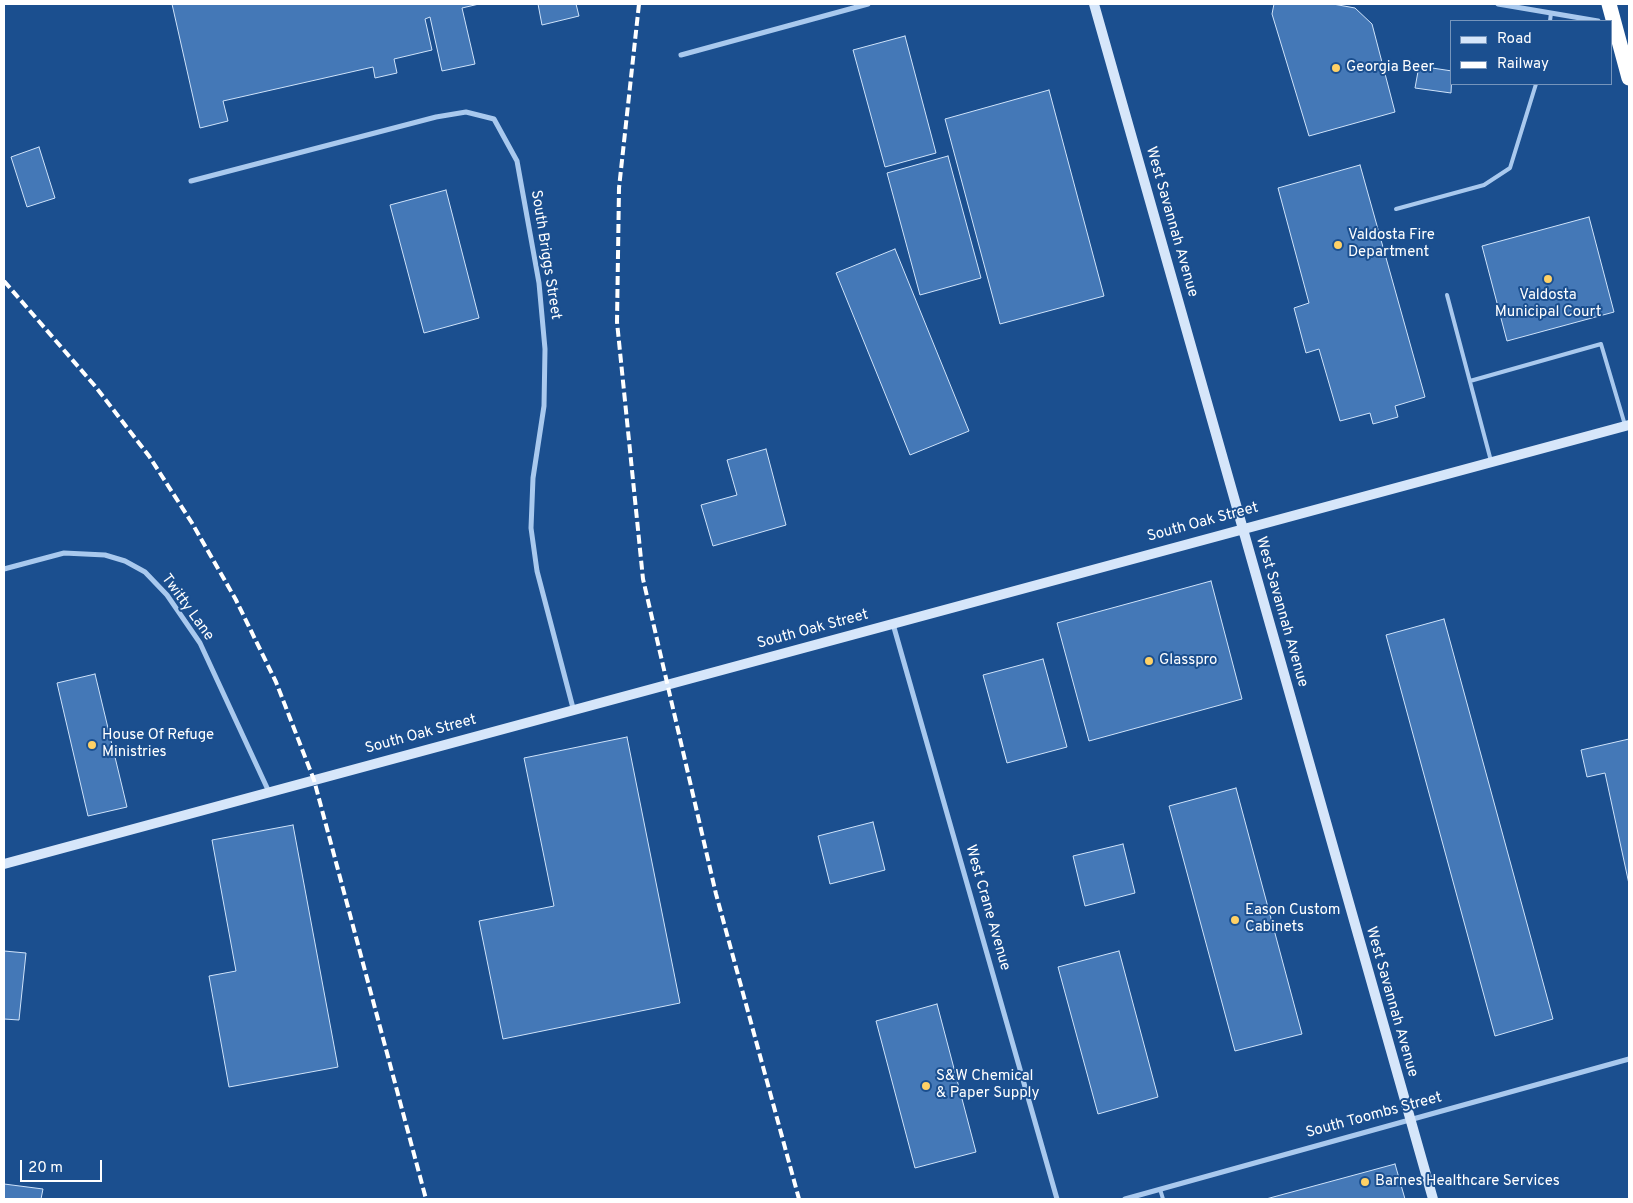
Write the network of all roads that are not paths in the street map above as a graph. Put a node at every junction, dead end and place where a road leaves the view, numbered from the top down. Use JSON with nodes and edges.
{"nodes":[{"id":1,"x":868,"y":4,"type":"edge"},
{"id":2,"x":1094,"y":4,"type":"edge"},
{"id":3,"x":1498,"y":4,"type":"edge"},
{"id":4,"x":1609,"y":4,"type":"edge"},
{"id":5,"x":1552,"y":13,"type":"junction"},
{"id":6,"x":1550,"y":20,"type":"edge"},
{"id":7,"x":1592,"y":20,"type":"edge"},
{"id":8,"x":1612,"y":20,"type":"edge"},
{"id":9,"x":1613,"y":24,"type":"edge"},
{"id":10,"x":1625,"y":48,"type":"edge"},
{"id":11,"x":681,"y":55,"type":"dead end"},
{"id":12,"x":1629,"y":78,"type":"edge"},
{"id":13,"x":1536,"y":85,"type":"edge"},
{"id":14,"x":191,"y":181,"type":"dead end"},
{"id":15,"x":1396,"y":209,"type":"dead end"},
{"id":16,"x":1447,"y":296,"type":"dead end"},
{"id":17,"x":1470,"y":381,"type":"junction"},
{"id":18,"x":1627,"y":426,"type":"edge"},
{"id":19,"x":1492,"y":463,"type":"junction"},
{"id":20,"x":1242,"y":528,"type":"junction"},
{"id":21,"x":4,"y":569,"type":"edge"},
{"id":22,"x":892,"y":624,"type":"junction"},
{"id":23,"x":573,"y":708,"type":"junction"},
{"id":24,"x":269,"y":792,"type":"junction"},
{"id":25,"x":4,"y":864,"type":"edge"},
{"id":26,"x":1629,"y":1059,"type":"edge"},
{"id":27,"x":1408,"y":1119,"type":"junction"},
{"id":28,"x":1160,"y":1190,"type":"junction"},
{"id":29,"x":1057,"y":1199,"type":"edge"},
{"id":30,"x":1125,"y":1199,"type":"edge"},
{"id":31,"x":1163,"y":1199,"type":"edge"},
{"id":32,"x":1433,"y":1199,"type":"edge"}],
"edges":[{"from":1,"to":11,"type":"street"},
{"from":2,"to":20,"type":"main road","name":"West Savannah Avenue"},
{"from":3,"to":5,"type":"street"},
{"from":4,"to":8,"type":"highway"},
{"from":5,"to":6,"type":"lane"},
{"from":5,"to":7,"type":"street"},
{"from":9,"to":10,"type":"highway"},
{"from":10,"to":12,"type":"highway"},
{"from":13,"to":15,"type":"lane"},
{"from":14,"to":23,"type":"street","name":"South Briggs Street"},
{"from":16,"to":17,"type":"lane"},
{"from":17,"to":18,"type":"lane"},
{"from":17,"to":19,"type":"lane"},
{"from":18,"to":19,"type":"main road","name":"South Oak Street"},
{"from":19,"to":20,"type":"main road","name":"South Oak Street"},
{"from":20,"to":22,"type":"main road","name":"South Oak Street"},
{"from":20,"to":27,"type":"main road","name":"West Savannah Avenue"},
{"from":21,"to":24,"type":"street","name":"Twitty Lane"},
{"from":22,"to":23,"type":"main road","name":"South Oak Street"},
{"from":22,"to":29,"type":"street","name":"West Crane Avenue"},
{"from":23,"to":24,"type":"main road","name":"South Oak Street"},
{"from":24,"to":25,"type":"main road","name":"South Oak Street"},
{"from":26,"to":27,"type":"street","name":"South Toombs Street"},
{"from":27,"to":28,"type":"street","name":"South Toombs Street"},
{"from":27,"to":32,"type":"main road","name":"West Savannah Avenue"},
{"from":28,"to":30,"type":"street","name":"South Toombs Street"},
{"from":28,"to":31,"type":"lane"}]}
